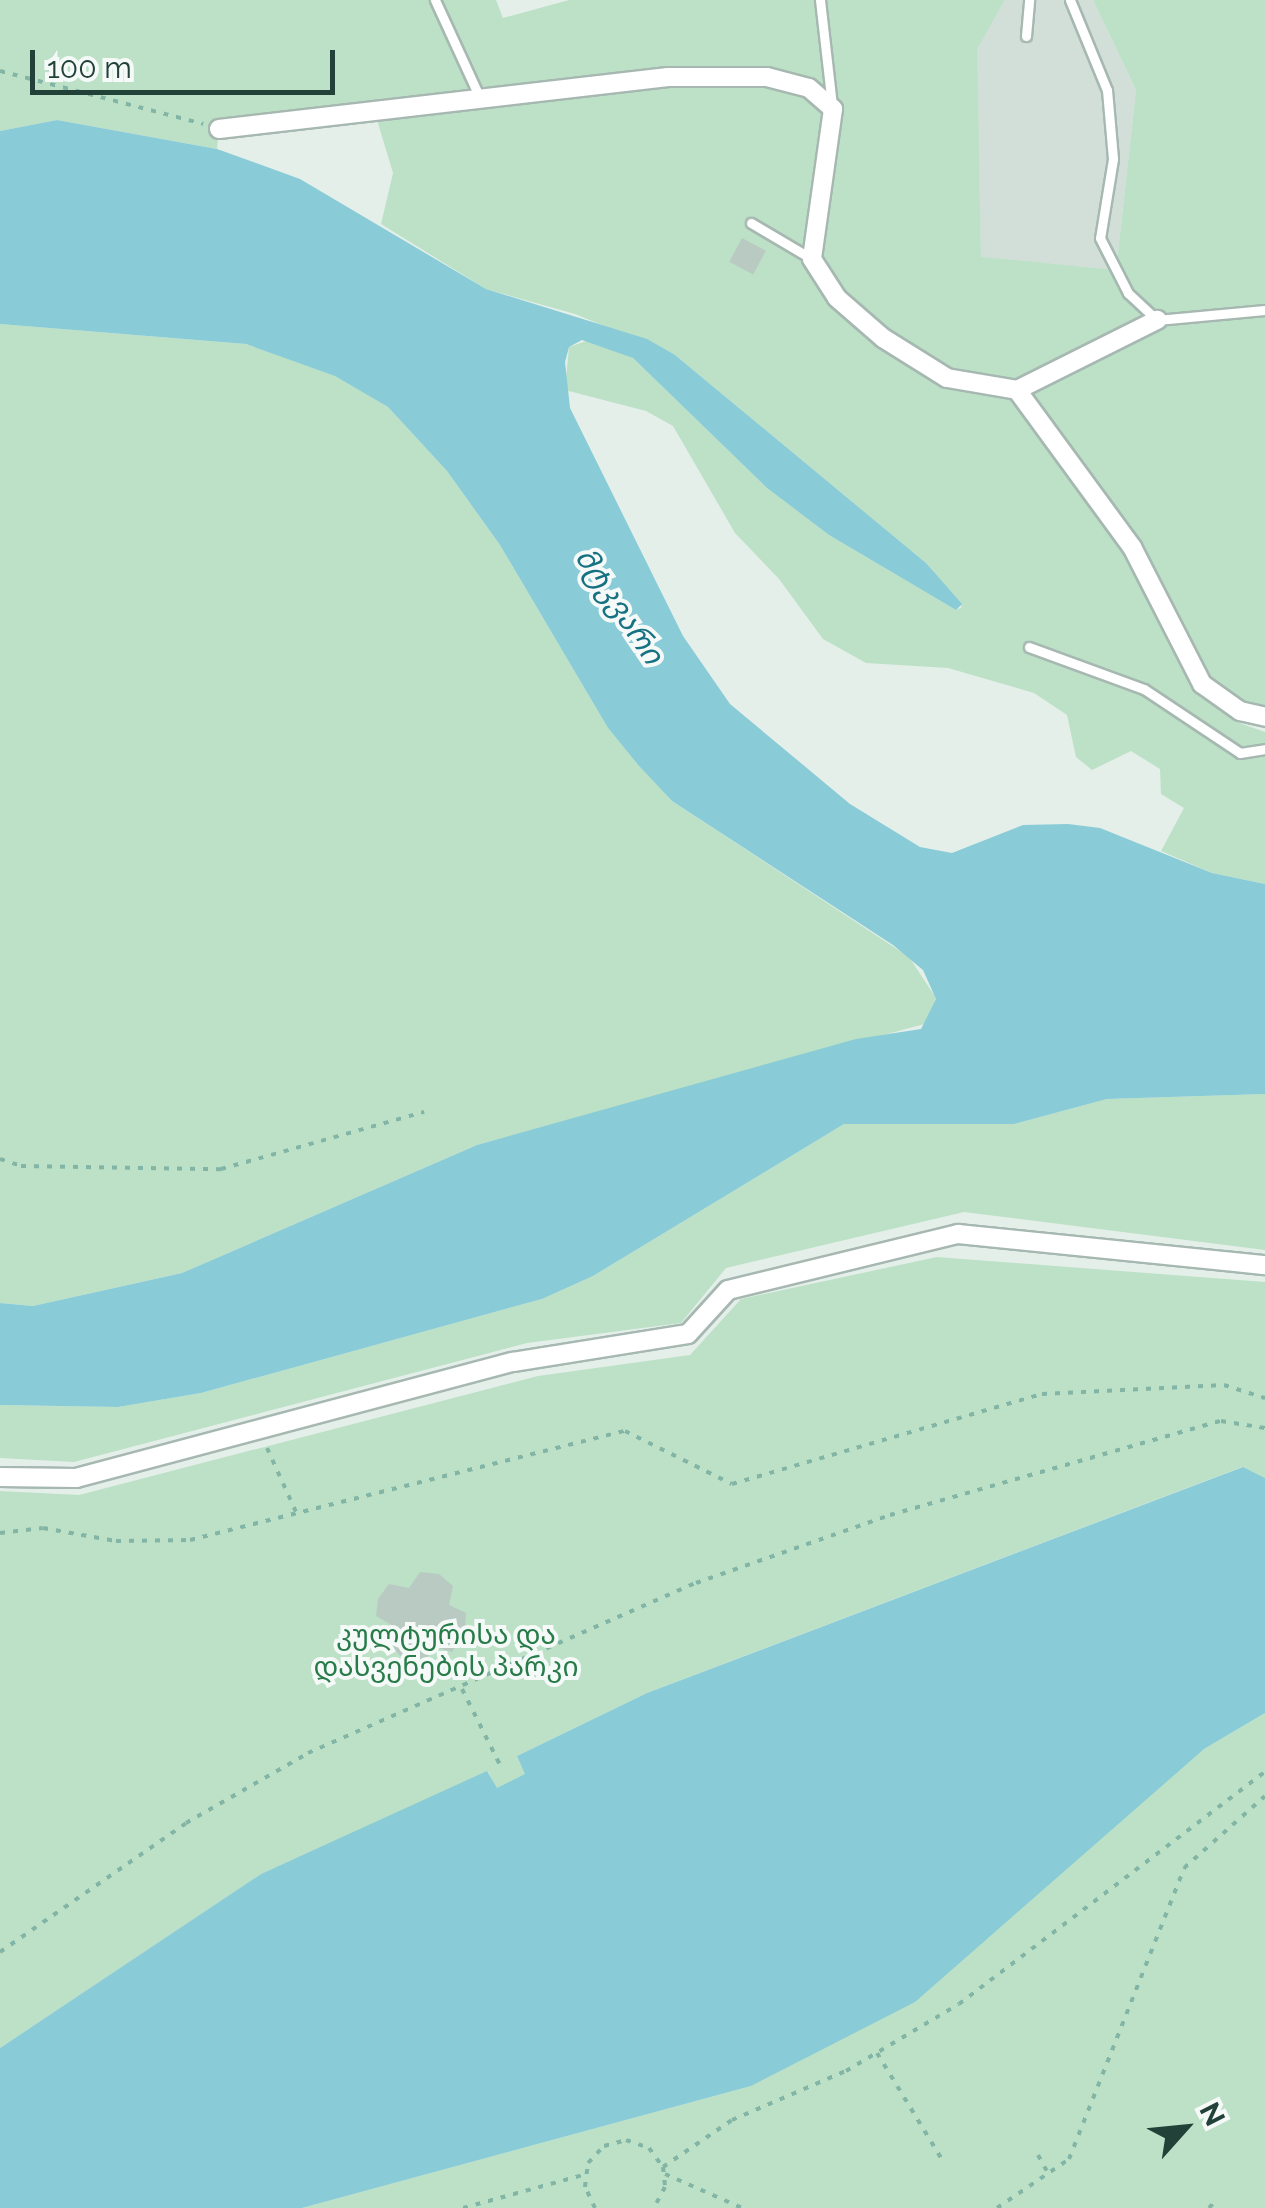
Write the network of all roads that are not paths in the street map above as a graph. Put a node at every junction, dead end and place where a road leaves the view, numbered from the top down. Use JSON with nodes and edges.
{"nodes":[{"id":1,"x":435,"y":0,"type":"edge"},
{"id":2,"x":820,"y":0,"type":"edge"},
{"id":3,"x":1030,"y":0,"type":"edge"},
{"id":4,"x":1070,"y":0,"type":"edge"},
{"id":5,"x":1026,"y":36,"type":"dead end"},
{"id":6,"x":478,"y":96,"type":"junction"},
{"id":7,"x":832,"y":109,"type":"junction"},
{"id":8,"x":219,"y":129,"type":"road end"},
{"id":9,"x":751,"y":224,"type":"dead end"},
{"id":10,"x":812,"y":258,"type":"junction"},
{"id":11,"x":1265,"y":310,"type":"edge"},
{"id":12,"x":1157,"y":320,"type":"junction"},
{"id":13,"x":1017,"y":390,"type":"junction"},
{"id":14,"x":1029,"y":647,"type":"dead end"},
{"id":15,"x":1265,"y":717,"type":"edge"},
{"id":16,"x":1264,"y":751,"type":"edge"},
{"id":17,"x":1265,"y":1265,"type":"edge"},
{"id":18,"x":0,"y":1477,"type":"edge"}],
"edges":[{"from":1,"to":6,"type":"lane"},
{"from":2,"to":7,"type":"lane"},
{"from":3,"to":5,"type":"lane"},
{"from":4,"to":12,"type":"lane"},
{"from":6,"to":7,"type":"street"},
{"from":6,"to":8,"type":"street"},
{"from":7,"to":10,"type":"street"},
{"from":9,"to":10,"type":"lane"},
{"from":10,"to":13,"type":"street"},
{"from":11,"to":12,"type":"lane"},
{"from":12,"to":13,"type":"street"},
{"from":13,"to":15,"type":"street"},
{"from":14,"to":16,"type":"lane"},
{"from":17,"to":18,"type":"street"}]}
